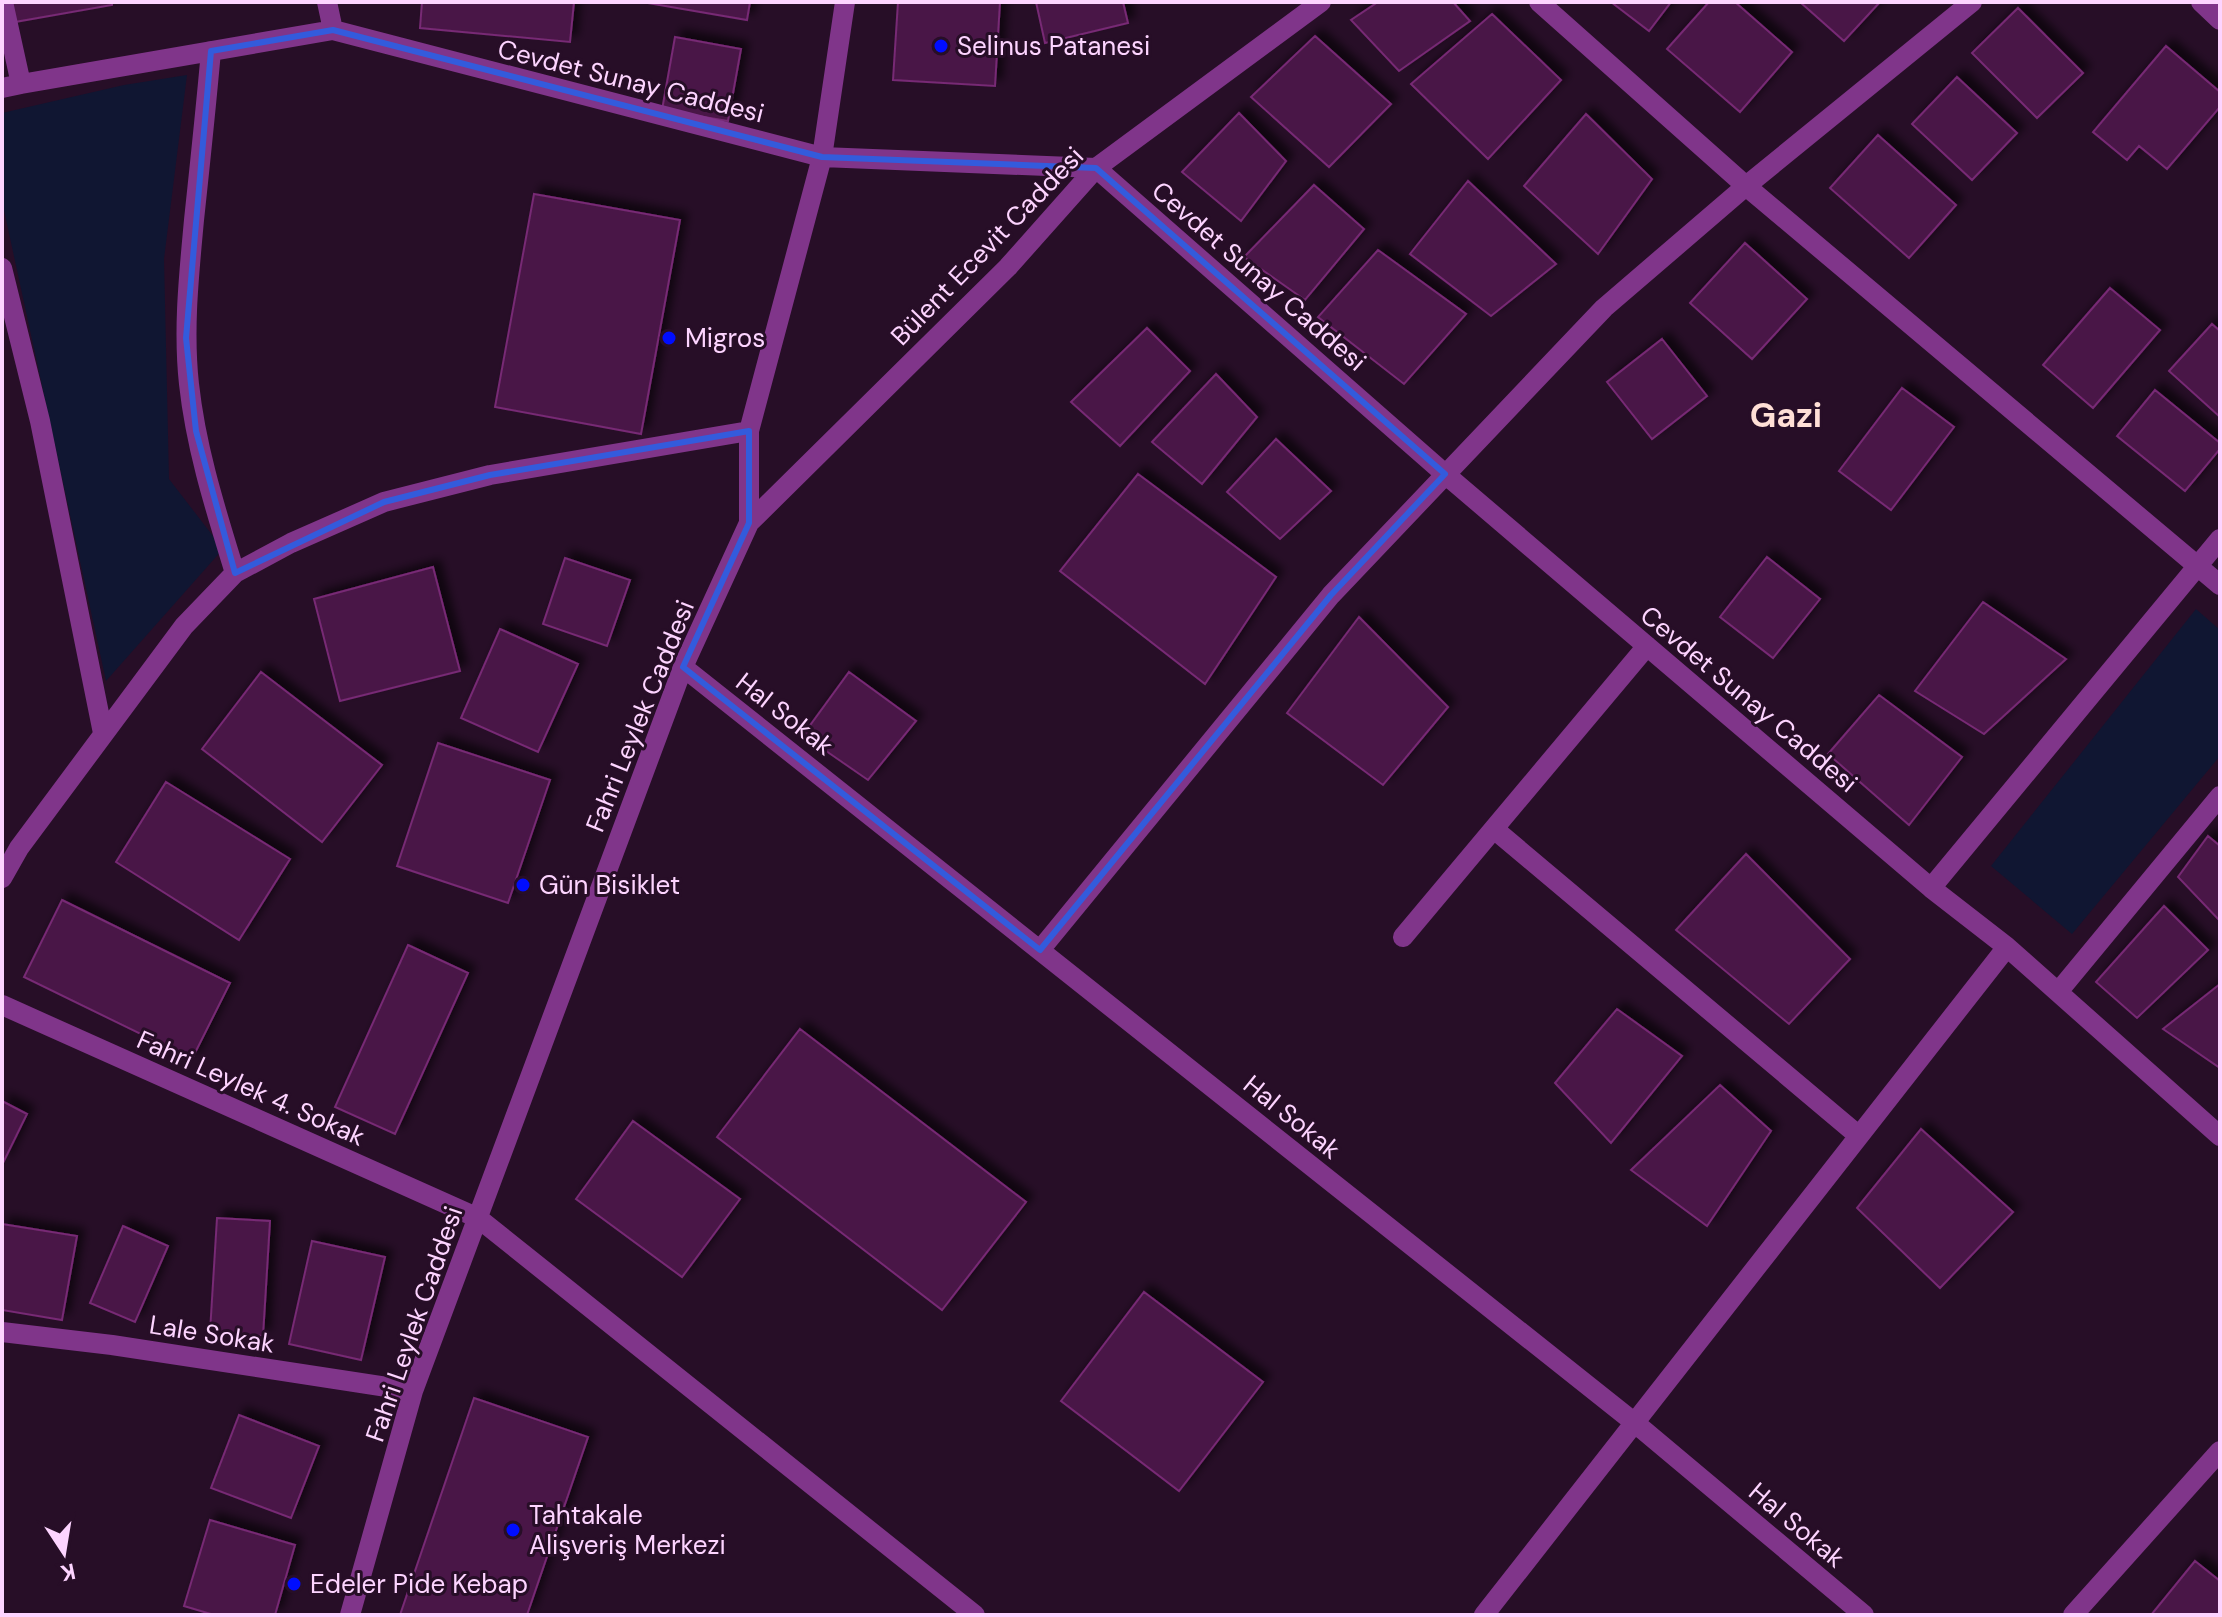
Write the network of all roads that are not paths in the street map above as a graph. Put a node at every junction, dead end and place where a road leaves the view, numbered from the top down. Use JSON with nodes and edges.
{"nodes":[{"id":1,"x":3,"y":2,"type":"edge"},
{"id":2,"x":327,"y":2,"type":"edge"},
{"id":3,"x":845,"y":2,"type":"edge"},
{"id":4,"x":1321,"y":2,"type":"edge"},
{"id":5,"x":1539,"y":2,"type":"edge"},
{"id":6,"x":1972,"y":2,"type":"edge"},
{"id":7,"x":2201,"y":2,"type":"edge"},
{"id":8,"x":2220,"y":20,"type":"edge"},
{"id":9,"x":333,"y":30,"type":"junction"},
{"id":10,"x":211,"y":51,"type":"junction"},
{"id":11,"x":11,"y":86,"type":"edge"},
{"id":12,"x":822,"y":157,"type":"junction"},
{"id":13,"x":1096,"y":168,"type":"junction"},
{"id":14,"x":1746,"y":186,"type":"junction"},
{"id":15,"x":2,"y":268,"type":"edge"},
{"id":16,"x":749,"y":431,"type":"junction"},
{"id":17,"x":1445,"y":474,"type":"junction"},
{"id":18,"x":749,"y":523,"type":"junction"},
{"id":19,"x":2220,"y":539,"type":"edge"},
{"id":20,"x":2198,"y":566,"type":"junction"},
{"id":21,"x":235,"y":573,"type":"junction"},
{"id":22,"x":2220,"y":585,"type":"edge"},
{"id":23,"x":1647,"y":646,"type":"junction"},
{"id":24,"x":683,"y":667,"type":"junction"},
{"id":25,"x":103,"y":733,"type":"junction"},
{"id":26,"x":2220,"y":796,"type":"edge"},
{"id":27,"x":1494,"y":829,"type":"junction"},
{"id":28,"x":2,"y":878,"type":"edge"},
{"id":29,"x":1931,"y":888,"type":"junction"},
{"id":30,"x":1403,"y":937,"type":"dead end"},
{"id":31,"x":2007,"y":947,"type":"junction"},
{"id":32,"x":1040,"y":950,"type":"junction"},
{"id":33,"x":2058,"y":992,"type":"junction"},
{"id":34,"x":2,"y":1005,"type":"edge"},
{"id":35,"x":1859,"y":1136,"type":"junction"},
{"id":36,"x":2220,"y":1136,"type":"edge"},
{"id":37,"x":478,"y":1218,"type":"junction"},
{"id":38,"x":2,"y":1332,"type":"edge"},
{"id":39,"x":413,"y":1391,"type":"junction"},
{"id":40,"x":1635,"y":1423,"type":"junction"},
{"id":41,"x":2220,"y":1451,"type":"edge"},
{"id":42,"x":350,"y":1615,"type":"edge"},
{"id":43,"x":975,"y":1615,"type":"edge"},
{"id":44,"x":1484,"y":1615,"type":"edge"},
{"id":45,"x":1864,"y":1615,"type":"edge"},
{"id":46,"x":2073,"y":1615,"type":"edge"}],
"edges":[{"from":1,"to":11,"type":"street"},
{"from":2,"to":9,"type":"street"},
{"from":3,"to":12,"type":"street","name":"Fahri Leylek Caddesi"},
{"from":4,"to":13,"type":"street","name":"Bülent Ecevit Caddesi"},
{"from":5,"to":14,"type":"street"},
{"from":6,"to":14,"type":"street"},
{"from":7,"to":8,"type":"street"},
{"from":9,"to":10,"type":"street","name":"Cevdet Sunay Caddesi"},
{"from":9,"to":12,"type":"street","name":"Cevdet Sunay Caddesi"},
{"from":10,"to":11,"type":"street","name":"Cevdet Sunay Caddesi"},
{"from":10,"to":21,"type":"street"},
{"from":12,"to":13,"type":"street","name":"Cevdet Sunay Caddesi"},
{"from":12,"to":16,"type":"street","name":"Fahri Leylek Caddesi"},
{"from":13,"to":17,"type":"street","name":"Cevdet Sunay Caddesi"},
{"from":13,"to":18,"type":"street","name":"Bülent Ecevit Caddesi"},
{"from":14,"to":17,"type":"street"},
{"from":14,"to":20,"type":"street"},
{"from":15,"to":25,"type":"street"},
{"from":16,"to":18,"type":"street","name":"Fahri Leylek Caddesi"},
{"from":16,"to":21,"type":"street"},
{"from":17,"to":23,"type":"street","name":"Cevdet Sunay Caddesi"},
{"from":17,"to":32,"type":"street"},
{"from":18,"to":24,"type":"street","name":"Fahri Leylek Caddesi"},
{"from":19,"to":20,"type":"street"},
{"from":20,"to":22,"type":"street"},
{"from":20,"to":29,"type":"street"},
{"from":21,"to":25,"type":"street"},
{"from":23,"to":27,"type":"street"},
{"from":23,"to":29,"type":"street","name":"Cevdet Sunay Caddesi"},
{"from":24,"to":32,"type":"street","name":"Hal Sokak"},
{"from":24,"to":37,"type":"street","name":"Fahri Leylek Caddesi"},
{"from":25,"to":28,"type":"street"},
{"from":26,"to":33,"type":"street"},
{"from":27,"to":30,"type":"street"},
{"from":27,"to":35,"type":"street"},
{"from":29,"to":31,"type":"street","name":"Cevdet Sunay Caddesi"},
{"from":31,"to":33,"type":"street","name":"Cevdet Sunay Caddesi"},
{"from":31,"to":35,"type":"street"},
{"from":32,"to":40,"type":"street","name":"Hal Sokak"},
{"from":33,"to":36,"type":"street","name":"Cevdet Sunay Caddesi"},
{"from":34,"to":37,"type":"street","name":"Fahri Leylek 4. Sokak"},
{"from":35,"to":40,"type":"street"},
{"from":37,"to":39,"type":"street","name":"Fahri Leylek Caddesi"},
{"from":37,"to":43,"type":"street","name":"Fahri Leylek 4. Sokak"},
{"from":38,"to":39,"type":"street","name":"Lale Sokak"},
{"from":39,"to":42,"type":"street","name":"Fahri Leylek Caddesi"},
{"from":40,"to":44,"type":"street"},
{"from":40,"to":45,"type":"street","name":"Hal Sokak"},
{"from":41,"to":46,"type":"street"}]}
